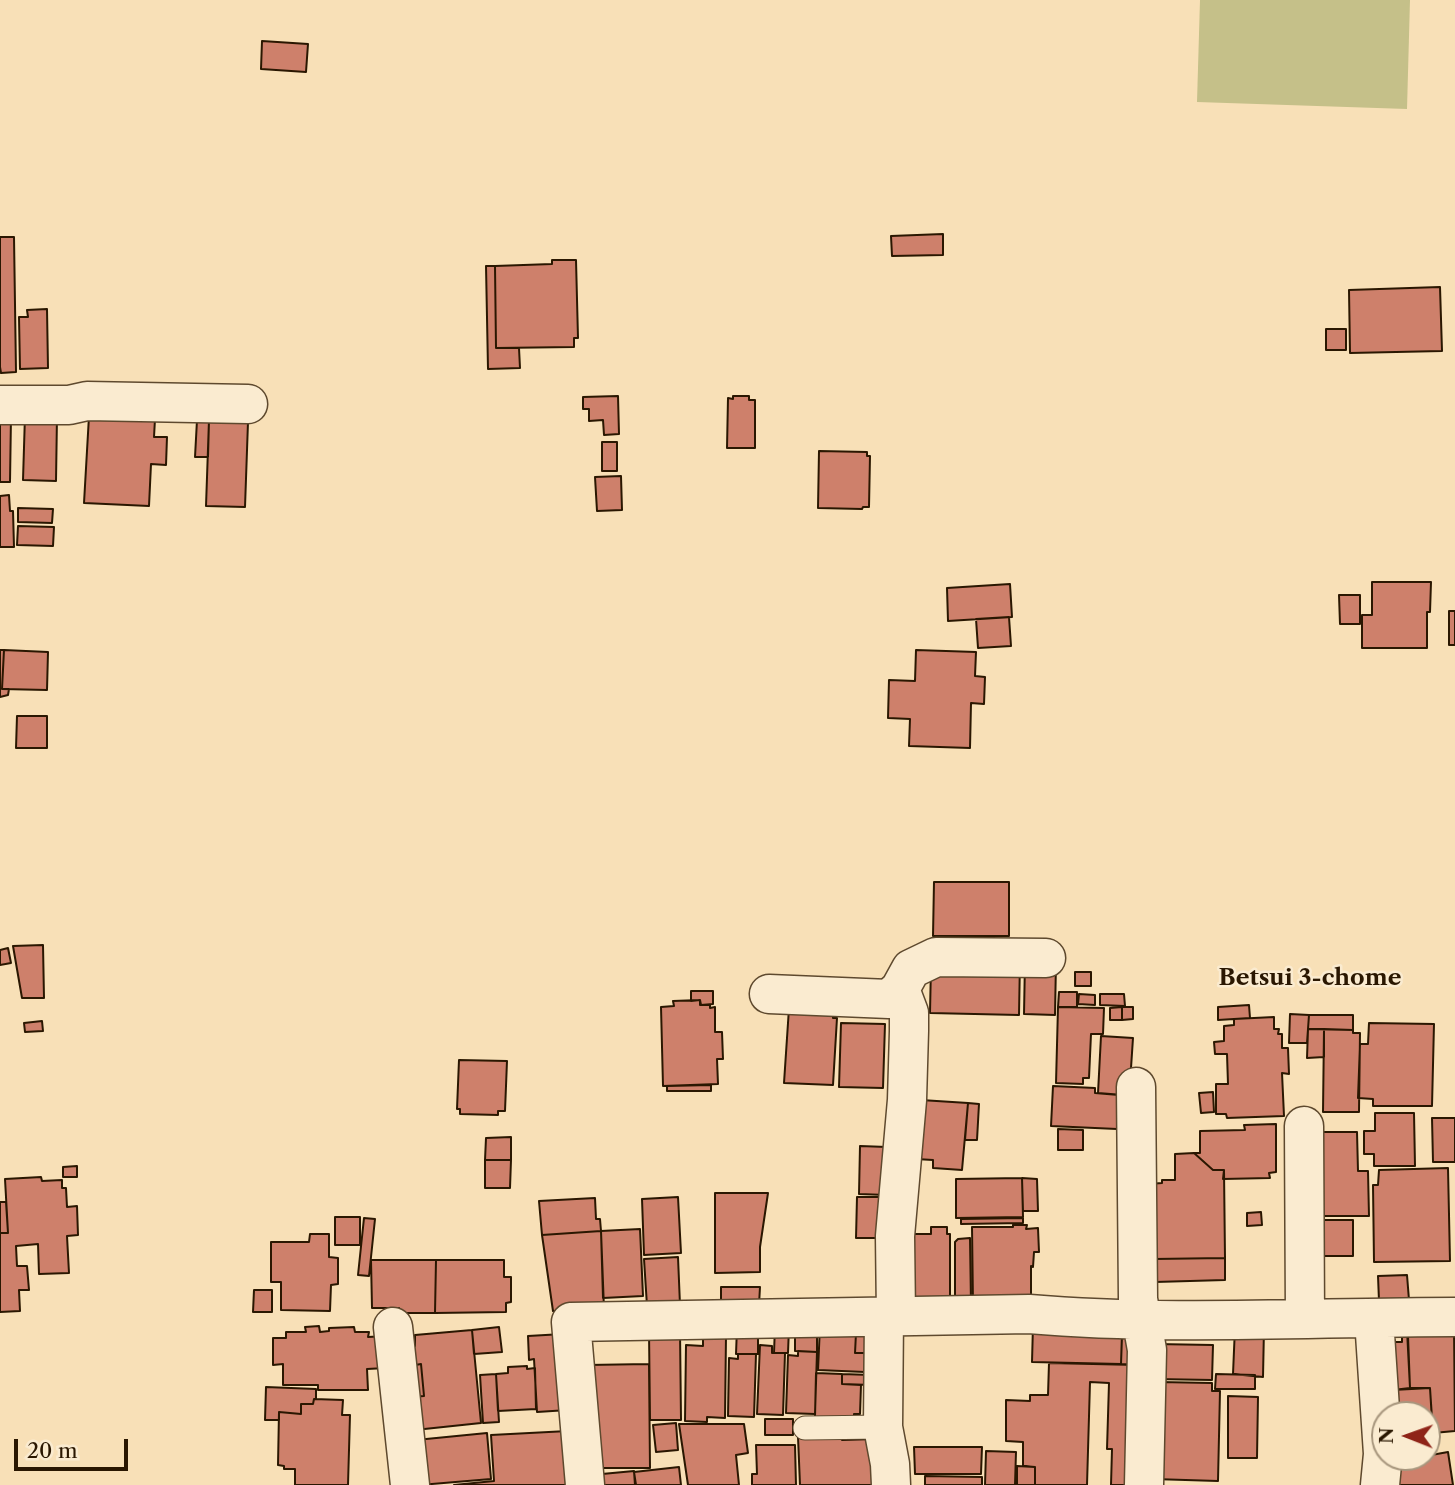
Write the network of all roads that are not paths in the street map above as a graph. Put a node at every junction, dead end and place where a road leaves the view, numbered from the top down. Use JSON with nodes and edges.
{"nodes":[{"id":1,"x":248,"y":404,"type":"dead end"},
{"id":2,"x":0,"y":405,"type":"edge"},
{"id":3,"x":1046,"y":958,"type":"dead end"},
{"id":4,"x":900,"y":989,"type":"junction"},
{"id":5,"x":769,"y":994,"type":"dead end"},
{"id":6,"x":1136,"y":1087,"type":"dead end"},
{"id":7,"x":1304,"y":1126,"type":"dead end"},
{"id":8,"x":890,"y":1316,"type":"junction"},
{"id":9,"x":1455,"y":1317,"type":"edge"},
{"id":10,"x":1143,"y":1318,"type":"junction"},
{"id":11,"x":1374,"y":1319,"type":"junction"},
{"id":12,"x":1305,"y":1320,"type":"junction"},
{"id":13,"x":393,"y":1327,"type":"dead end"},
{"id":14,"x":883,"y":1427,"type":"junction"},
{"id":15,"x":805,"y":1428,"type":"dead end"},
{"id":16,"x":410,"y":1485,"type":"edge"},
{"id":17,"x":585,"y":1485,"type":"edge"},
{"id":18,"x":891,"y":1485,"type":"edge"},
{"id":19,"x":1144,"y":1485,"type":"edge"},
{"id":20,"x":1380,"y":1485,"type":"edge"}],
"edges":[{"from":1,"to":2,"type":"street"},
{"from":3,"to":4,"type":"street"},
{"from":4,"to":5,"type":"street"},
{"from":4,"to":8,"type":"street"},
{"from":6,"to":10,"type":"street"},
{"from":7,"to":12,"type":"street"},
{"from":8,"to":10,"type":"street"},
{"from":8,"to":14,"type":"street"},
{"from":8,"to":17,"type":"street"},
{"from":9,"to":11,"type":"street"},
{"from":10,"to":12,"type":"street"},
{"from":10,"to":19,"type":"street"},
{"from":11,"to":12,"type":"street"},
{"from":11,"to":20,"type":"street"},
{"from":13,"to":16,"type":"street"},
{"from":14,"to":15,"type":"lane"},
{"from":14,"to":18,"type":"street"}]}
